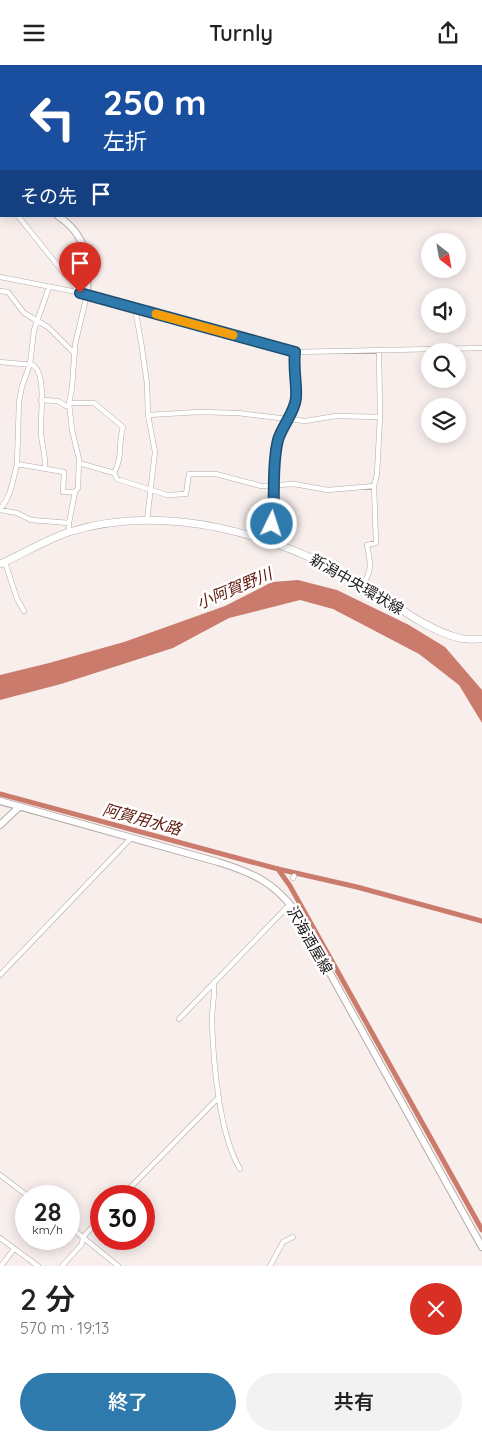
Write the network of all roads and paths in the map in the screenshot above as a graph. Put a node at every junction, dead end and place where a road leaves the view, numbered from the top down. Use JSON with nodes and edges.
{"nodes":[{"id":1,"x":19,"y":217,"type":"edge"},
{"id":2,"x":59,"y":217,"type":"edge"},
{"id":3,"x":87,"y":270,"type":"junction"},
{"id":4,"x":63,"y":272,"type":"junction"},
{"id":5,"x":0,"y":277,"type":"edge"},
{"id":6,"x":49,"y":287,"type":"junction"},
{"id":7,"x":0,"y":291,"type":"edge"},
{"id":8,"x":84,"y":294,"type":"junction"},
{"id":9,"x":135,"y":308,"type":"junction"},
{"id":10,"x":37,"y":320,"type":"junction"},
{"id":11,"x":482,"y":348,"type":"edge"},
{"id":12,"x":379,"y":350,"type":"junction"},
{"id":13,"x":295,"y":352,"type":"junction"},
{"id":14,"x":75,"y":354,"type":"junction"},
{"id":15,"x":0,"y":362,"type":"edge"},
{"id":16,"x":30,"y":364,"type":"junction"},
{"id":17,"x":41,"y":400,"type":"junction"},
{"id":18,"x":69,"y":405,"type":"junction"},
{"id":19,"x":148,"y":415,"type":"junction"},
{"id":20,"x":380,"y":417,"type":"junction"},
{"id":21,"x":287,"y":420,"type":"junction"},
{"id":22,"x":79,"y":463,"type":"junction"},
{"id":23,"x":16,"y":465,"type":"junction"},
{"id":24,"x":45,"y":469,"type":"junction"},
{"id":25,"x":114,"y":473,"type":"junction"},
{"id":26,"x":273,"y":486,"type":"junction"},
{"id":27,"x":374,"y":486,"type":"junction"},
{"id":28,"x":151,"y":489,"type":"junction"},
{"id":29,"x":76,"y":492,"type":"junction"},
{"id":30,"x":0,"y":509,"type":"edge"},
{"id":31,"x":147,"y":520,"type":"junction"},
{"id":32,"x":69,"y":523,"type":"junction"},
{"id":33,"x":69,"y":532,"type":"junction"},
{"id":34,"x":270,"y":543,"type":"junction"},
{"id":35,"x":2,"y":563,"type":"edge"},
{"id":36,"x":363,"y":585,"type":"junction"},
{"id":37,"x":24,"y":611,"type":"dead end"},
{"id":38,"x":482,"y":639,"type":"edge"},
{"id":39,"x":0,"y":801,"type":"edge"},
{"id":40,"x":19,"y":807,"type":"junction"},
{"id":41,"x":0,"y":825,"type":"edge"},
{"id":42,"x":131,"y":838,"type":"junction"},
{"id":43,"x":290,"y":904,"type":"junction"},
{"id":44,"x":0,"y":975,"type":"edge"},
{"id":45,"x":214,"y":982,"type":"junction"},
{"id":46,"x":179,"y":1019,"type":"dead end"},
{"id":47,"x":219,"y":1097,"type":"junction"},
{"id":48,"x":240,"y":1169,"type":"dead end"},
{"id":49,"x":0,"y":1175,"type":"edge"},
{"id":50,"x":133,"y":1185,"type":"edge"},
{"id":51,"x":15,"y":1186,"type":"edge"},
{"id":52,"x":90,"y":1230,"type":"edge"},
{"id":53,"x":80,"y":1235,"type":"edge"},
{"id":54,"x":83,"y":1237,"type":"junction"},
{"id":55,"x":293,"y":1237,"type":"dead end"},
{"id":56,"x":0,"y":1238,"type":"edge"},
{"id":57,"x":482,"y":1247,"type":"edge"},
{"id":58,"x":14,"y":1249,"type":"junction"},
{"id":59,"x":1,"y":1266,"type":"edge"},
{"id":60,"x":38,"y":1266,"type":"edge"},
{"id":61,"x":62,"y":1266,"type":"edge"},
{"id":62,"x":118,"y":1266,"type":"edge"},
{"id":63,"x":270,"y":1266,"type":"edge"}],
"edges":[{"from":1,"to":4,"type":"street"},
{"from":2,"to":3,"type":"main road"},
{"from":3,"to":4,"type":"street"},
{"from":3,"to":8,"type":"main road"},
{"from":4,"to":8,"type":"street"},
{"from":5,"to":6,"type":"street"},
{"from":6,"to":8,"type":"street"},
{"from":6,"to":10,"type":"street"},
{"from":7,"to":10,"type":"street"},
{"from":8,"to":9,"type":"street"},
{"from":8,"to":14,"type":"street"},
{"from":9,"to":13,"type":"street"},
{"from":9,"to":19,"type":"street"},
{"from":10,"to":14,"type":"street"},
{"from":10,"to":16,"type":"street"},
{"from":11,"to":12,"type":"street"},
{"from":12,"to":13,"type":"street"},
{"from":12,"to":20,"type":"street"},
{"from":13,"to":21,"type":"street"},
{"from":14,"to":18,"type":"street"},
{"from":15,"to":16,"type":"street"},
{"from":16,"to":17,"type":"street"},
{"from":16,"to":23,"type":"street"},
{"from":17,"to":18,"type":"street"},
{"from":17,"to":24,"type":"street"},
{"from":18,"to":22,"type":"street"},
{"from":18,"to":25,"type":"street"},
{"from":19,"to":21,"type":"street"},
{"from":19,"to":28,"type":"street"},
{"from":20,"to":21,"type":"street"},
{"from":20,"to":27,"type":"street"},
{"from":21,"to":26,"type":"street"},
{"from":22,"to":25,"type":"street"},
{"from":22,"to":29,"type":"street"},
{"from":23,"to":24,"type":"street"},
{"from":23,"to":30,"type":"street"},
{"from":24,"to":29,"type":"street"},
{"from":25,"to":28,"type":"street"},
{"from":26,"to":27,"type":"street"},
{"from":26,"to":28,"type":"street"},
{"from":26,"to":34,"type":"street"},
{"from":27,"to":36,"type":"street"},
{"from":28,"to":31,"type":"street"},
{"from":29,"to":32,"type":"street"},
{"from":30,"to":32,"type":"street"},
{"from":31,"to":33,"type":"main road","name":"新潟中央環状線"},
{"from":31,"to":34,"type":"main road","name":"新潟中央環状線"},
{"from":32,"to":33,"type":"street"},
{"from":33,"to":35,"type":"main road","name":"新潟中央環状線"},
{"from":34,"to":36,"type":"main road","name":"新潟中央環状線"},
{"from":35,"to":37,"type":"street"},
{"from":36,"to":38,"type":"main road","name":"新潟中央環状線"},
{"from":39,"to":40,"type":"main road","name":"沢海酒屋線"},
{"from":40,"to":41,"type":"main road"},
{"from":40,"to":42,"type":"main road","name":"沢海酒屋線"},
{"from":42,"to":43,"type":"main road","name":"沢海酒屋線"},
{"from":42,"to":44,"type":"street"},
{"from":43,"to":45,"type":"street"},
{"from":43,"to":57,"type":"main road","name":"沢海酒屋線"},
{"from":45,"to":46,"type":"street"},
{"from":45,"to":47,"type":"street"},
{"from":47,"to":48,"type":"street"},
{"from":47,"to":50,"type":"street"},
{"from":49,"to":51,"type":"street"},
{"from":52,"to":54,"type":"street"},
{"from":53,"to":54,"type":"street"},
{"from":54,"to":61,"type":"street"},
{"from":54,"to":62,"type":"street"},
{"from":55,"to":63,"type":"street"},
{"from":56,"to":58,"type":"street"},
{"from":58,"to":59,"type":"street"},
{"from":58,"to":60,"type":"street"}]}
